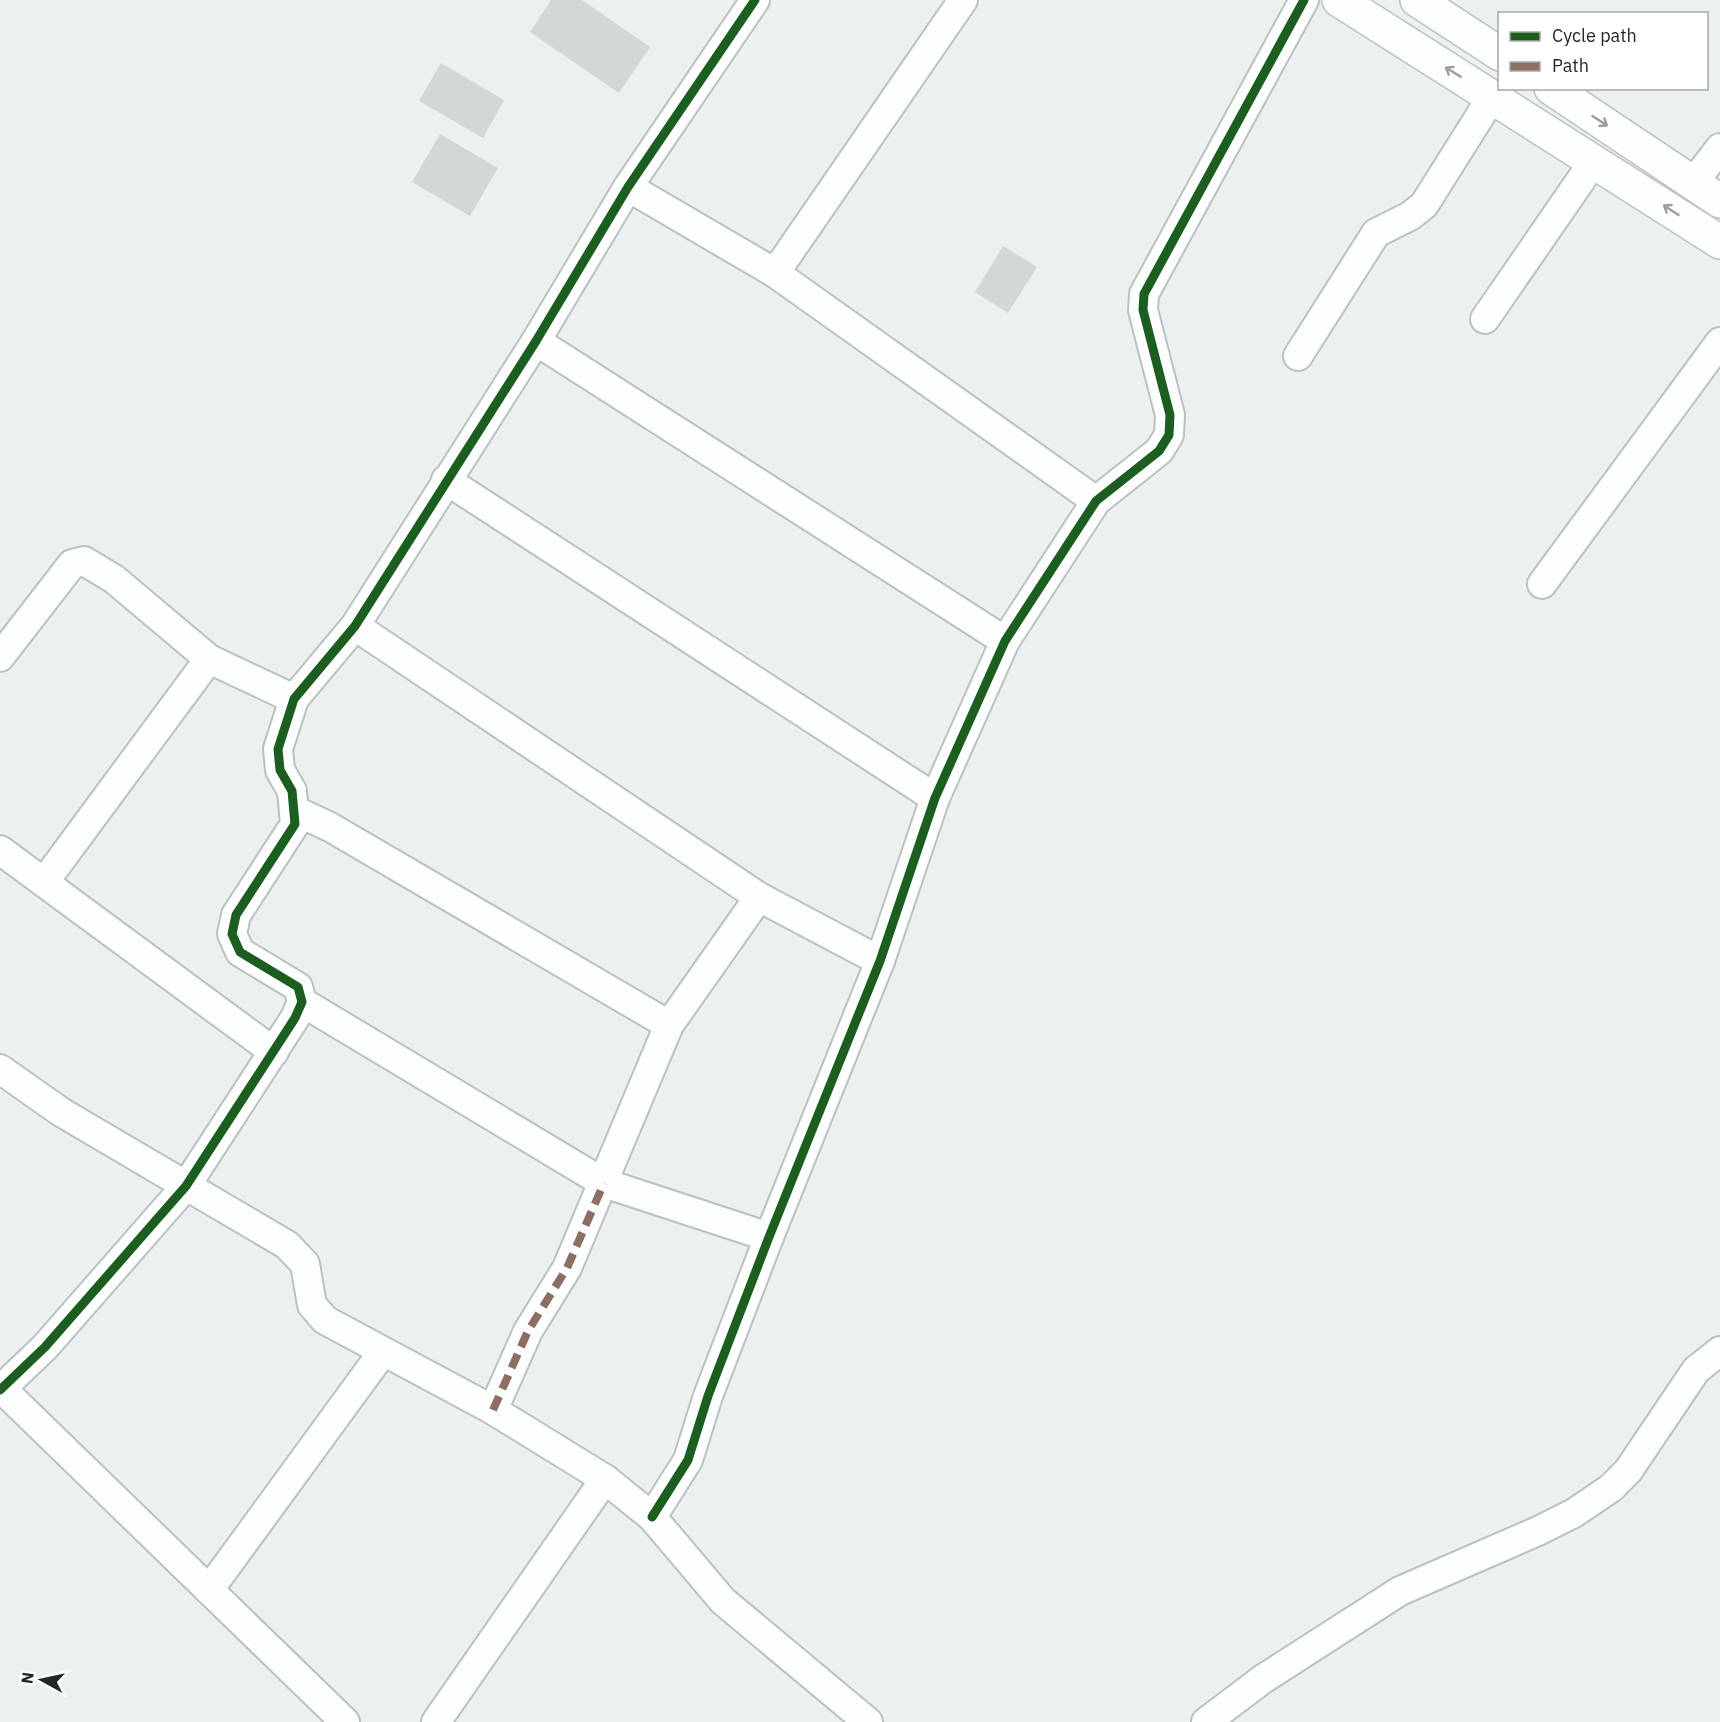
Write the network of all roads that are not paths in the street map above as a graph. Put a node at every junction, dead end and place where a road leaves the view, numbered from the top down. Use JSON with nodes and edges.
{"nodes":[{"id":1,"x":755,"y":0,"type":"edge"},
{"id":2,"x":963,"y":0,"type":"edge"},
{"id":3,"x":1304,"y":0,"type":"edge"},
{"id":4,"x":1339,"y":0,"type":"edge"},
{"id":5,"x":1418,"y":0,"type":"edge"},
{"id":6,"x":1498,"y":53,"type":"edge"},
{"id":7,"x":1554,"y":90,"type":"edge"},
{"id":8,"x":1492,"y":97,"type":"junction"},
{"id":9,"x":1720,"y":148,"type":"edge"},
{"id":10,"x":1594,"y":161,"type":"junction"},
{"id":11,"x":628,"y":187,"type":"junction"},
{"id":12,"x":1707,"y":191,"type":"edge"},
{"id":13,"x":1720,"y":242,"type":"edge"},
{"id":14,"x":775,"y":273,"type":"junction"},
{"id":15,"x":1485,"y":319,"type":"dead end"},
{"id":16,"x":536,"y":341,"type":"junction"},
{"id":17,"x":1720,"y":342,"type":"edge"},
{"id":18,"x":1298,"y":356,"type":"dead end"},
{"id":19,"x":446,"y":480,"type":"junction"},
{"id":20,"x":1096,"y":501,"type":"junction"},
{"id":21,"x":1542,"y":584,"type":"dead end"},
{"id":22,"x":355,"y":626,"type":"junction"},
{"id":23,"x":1005,"y":641,"type":"junction"},
{"id":24,"x":0,"y":657,"type":"edge"},
{"id":25,"x":209,"y":659,"type":"junction"},
{"id":26,"x":294,"y":699,"type":"junction"},
{"id":27,"x":935,"y":798,"type":"junction"},
{"id":28,"x":296,"y":811,"type":"junction"},
{"id":29,"x":0,"y":850,"type":"edge"},
{"id":30,"x":45,"y":881,"type":"junction"},
{"id":31,"x":759,"y":897,"type":"junction"},
{"id":32,"x":880,"y":961,"type":"junction"},
{"id":33,"x":302,"y":1002,"type":"junction"},
{"id":34,"x":669,"y":1025,"type":"junction"},
{"id":35,"x":274,"y":1052,"type":"junction"},
{"id":36,"x":0,"y":1069,"type":"edge"},
{"id":37,"x":604,"y":1183,"type":"junction"},
{"id":38,"x":186,"y":1186,"type":"junction"},
{"id":39,"x":769,"y":1237,"type":"junction"},
{"id":40,"x":1720,"y":1351,"type":"edge"},
{"id":41,"x":382,"y":1353,"type":"junction"},
{"id":42,"x":1,"y":1390,"type":"edge"},
{"id":43,"x":493,"y":1410,"type":"junction"},
{"id":44,"x":604,"y":1479,"type":"junction"},
{"id":45,"x":652,"y":1517,"type":"junction"},
{"id":46,"x":209,"y":1590,"type":"junction"},
{"id":47,"x":345,"y":1722,"type":"edge"},
{"id":48,"x":436,"y":1722,"type":"edge"},
{"id":49,"x":868,"y":1722,"type":"edge"},
{"id":50,"x":1206,"y":1722,"type":"edge"}],
"edges":[{"from":1,"to":11,"type":"street"},
{"from":2,"to":14,"type":"street"},
{"from":3,"to":20,"type":"street"},
{"from":8,"to":4,"type":"highway","one_way":true},
{"from":5,"to":6,"type":"highway"},
{"from":7,"to":12,"type":"highway","one_way":true},
{"from":8,"to":10,"type":"highway"},
{"from":8,"to":18,"type":"street"},
{"from":9,"to":12,"type":"street"},
{"from":13,"to":10,"type":"highway","one_way":true},
{"from":10,"to":15,"type":"street"},
{"from":11,"to":14,"type":"street"},
{"from":11,"to":16,"type":"street"},
{"from":14,"to":20,"type":"street"},
{"from":16,"to":19,"type":"street"},
{"from":16,"to":23,"type":"street"},
{"from":17,"to":21,"type":"street"},
{"from":19,"to":22,"type":"street"},
{"from":19,"to":27,"type":"street"},
{"from":20,"to":23,"type":"street"},
{"from":22,"to":26,"type":"street"},
{"from":22,"to":31,"type":"street"},
{"from":23,"to":27,"type":"street"},
{"from":24,"to":25,"type":"street"},
{"from":25,"to":26,"type":"street"},
{"from":25,"to":30,"type":"street"},
{"from":26,"to":28,"type":"street"},
{"from":27,"to":32,"type":"street"},
{"from":28,"to":33,"type":"street"},
{"from":28,"to":34,"type":"street"},
{"from":29,"to":30,"type":"street"},
{"from":30,"to":35,"type":"street"},
{"from":31,"to":32,"type":"street"},
{"from":31,"to":34,"type":"street"},
{"from":32,"to":39,"type":"street"},
{"from":33,"to":35,"type":"street"},
{"from":33,"to":37,"type":"street"},
{"from":34,"to":37,"type":"street"},
{"from":35,"to":38,"type":"street"},
{"from":36,"to":38,"type":"street"},
{"from":37,"to":39,"type":"street"},
{"from":37,"to":43,"type":"street"},
{"from":38,"to":41,"type":"street"},
{"from":38,"to":42,"type":"street"},
{"from":39,"to":45,"type":"street"},
{"from":40,"to":50,"type":"street"},
{"from":41,"to":43,"type":"street"},
{"from":41,"to":46,"type":"street"},
{"from":42,"to":46,"type":"street"},
{"from":43,"to":44,"type":"street"},
{"from":44,"to":45,"type":"street"},
{"from":44,"to":48,"type":"street"},
{"from":45,"to":49,"type":"street"},
{"from":46,"to":47,"type":"street"}]}
